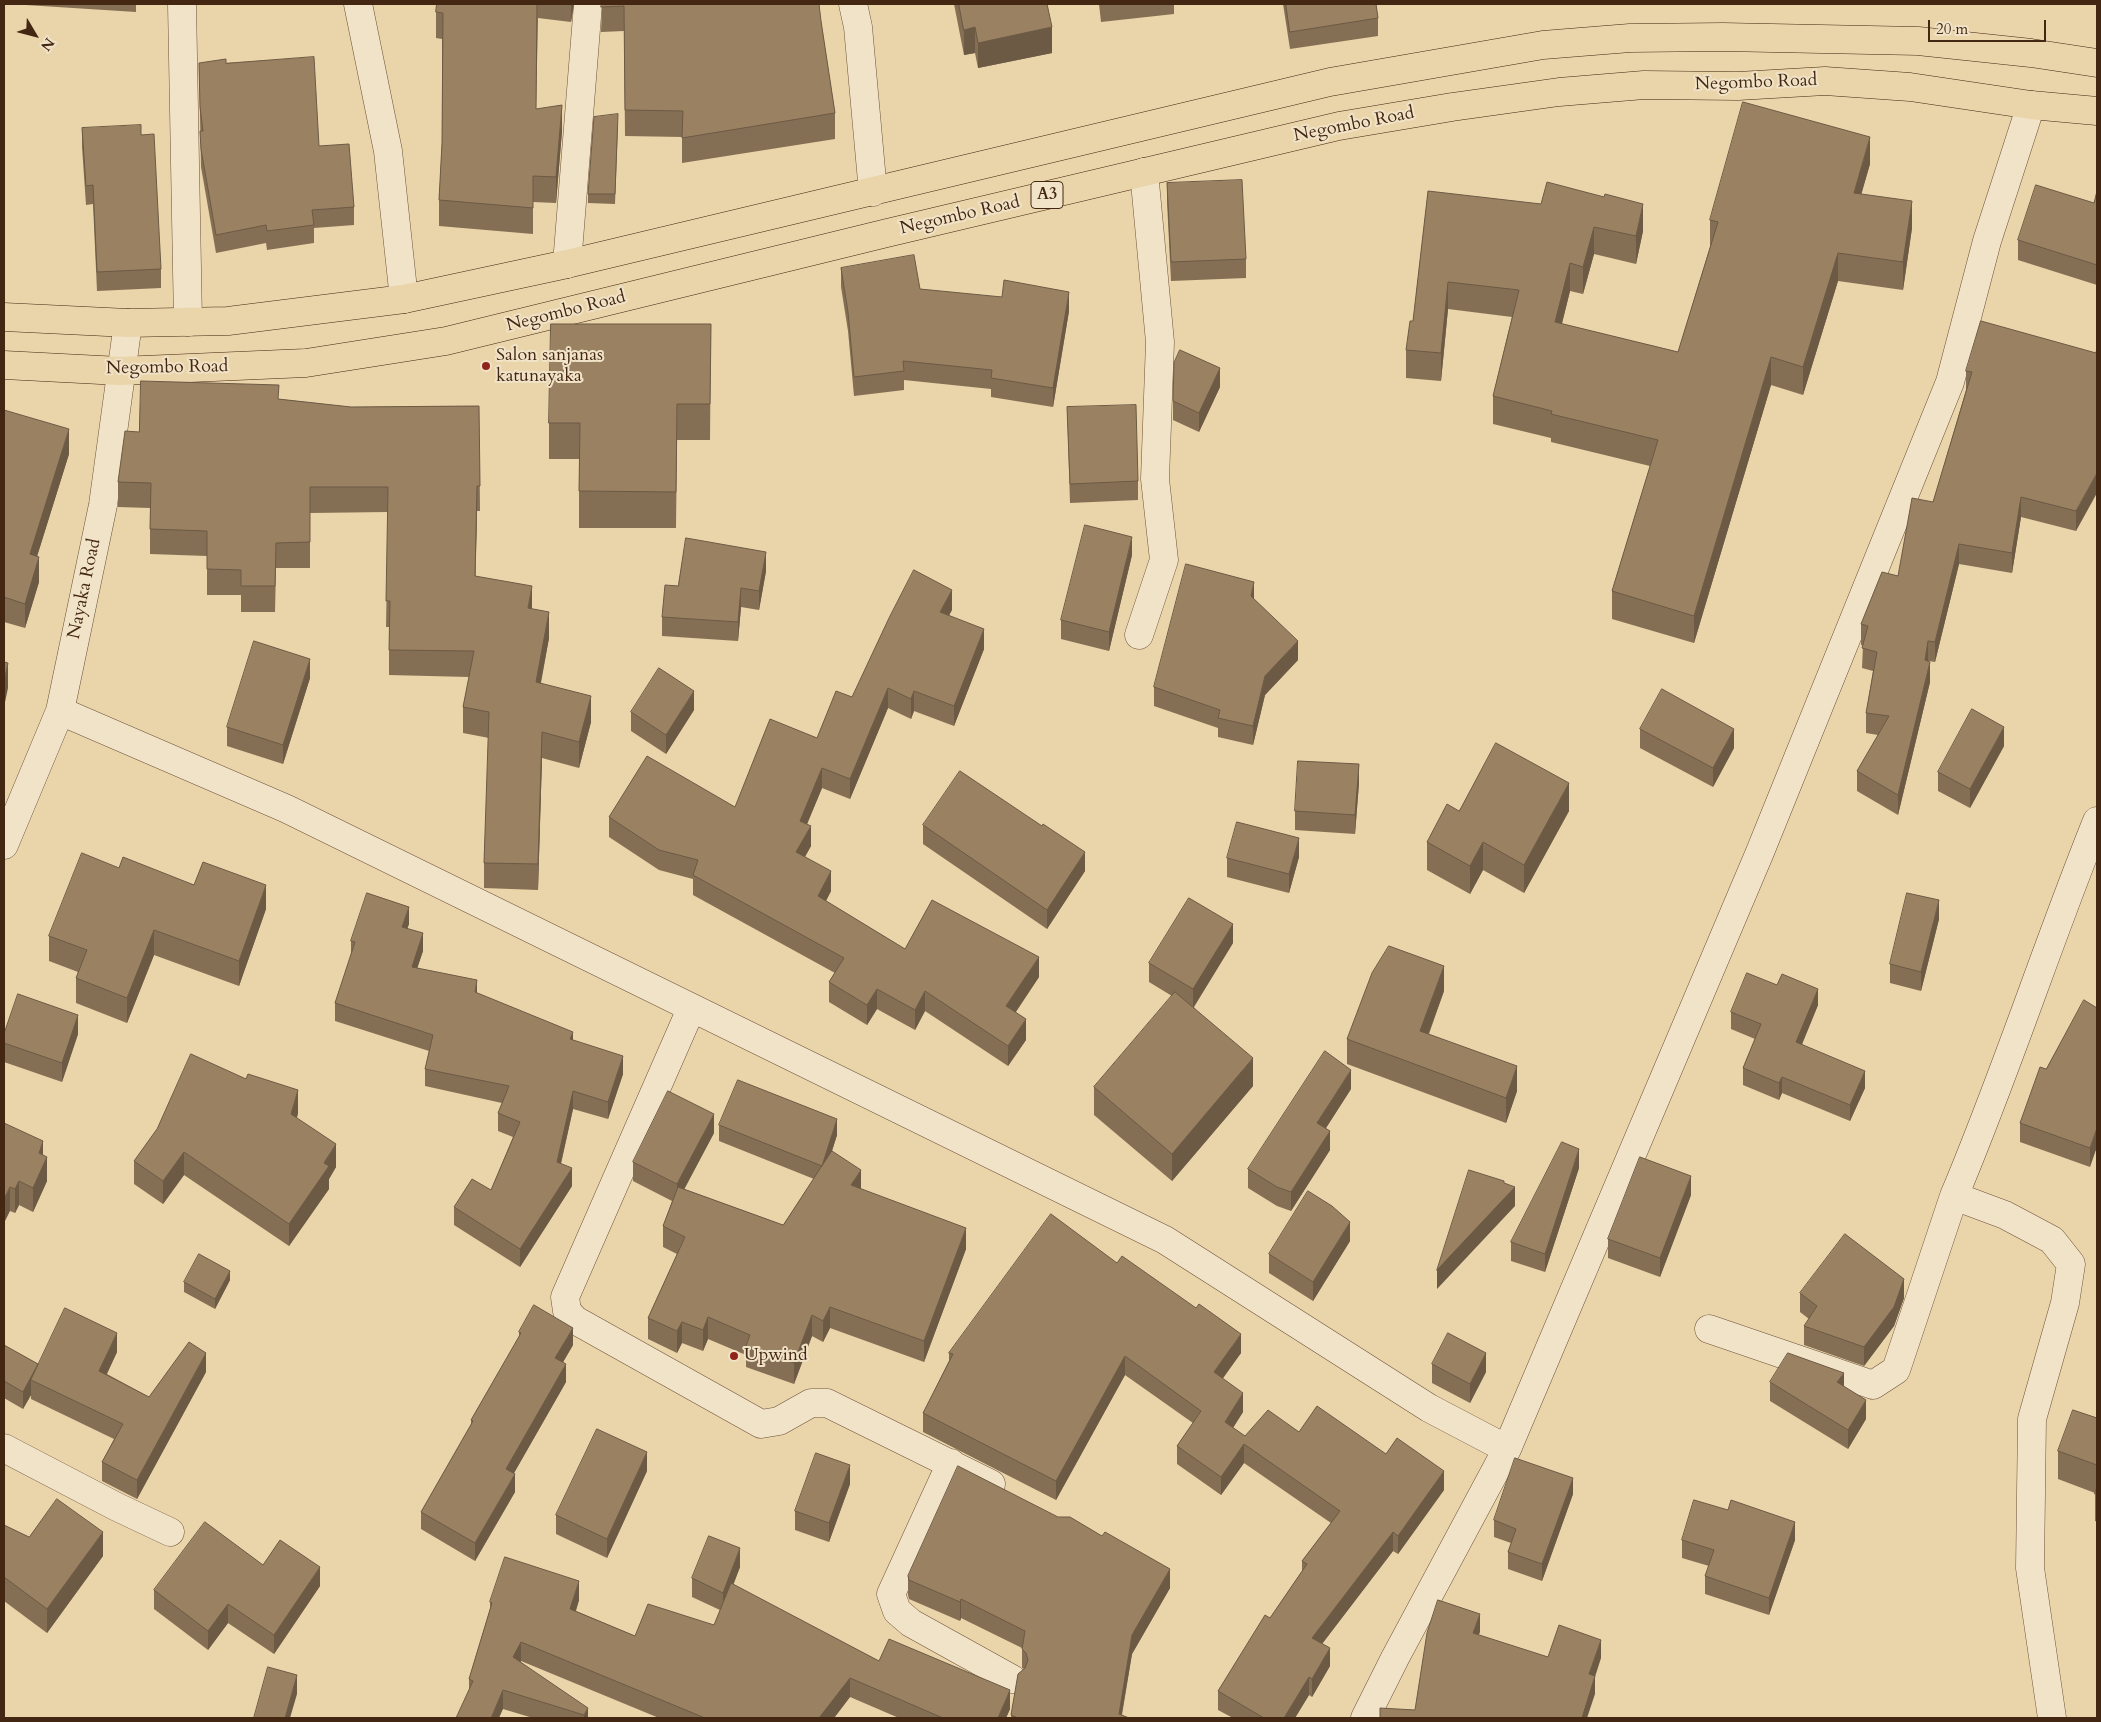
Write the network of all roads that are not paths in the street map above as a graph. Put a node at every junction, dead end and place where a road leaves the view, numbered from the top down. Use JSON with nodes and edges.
{"nodes":[{"id":1,"x":182,"y":4,"type":"edge"},
{"id":2,"x":358,"y":4,"type":"edge"},
{"id":3,"x":588,"y":4,"type":"edge"},
{"id":4,"x":853,"y":4,"type":"edge"},
{"id":5,"x":2097,"y":63,"type":"edge"},
{"id":6,"x":2031,"y":105,"type":"junction"},
{"id":7,"x":2097,"y":110,"type":"edge"},
{"id":8,"x":1144,"y":172,"type":"junction"},
{"id":9,"x":873,"y":192,"type":"junction"},
{"id":10,"x":567,"y":264,"type":"junction"},
{"id":11,"x":404,"y":298,"type":"junction"},
{"id":12,"x":4,"y":317,"type":"edge"},
{"id":13,"x":188,"y":322,"type":"junction"},
{"id":14,"x":128,"y":323,"type":"junction"},
{"id":15,"x":4,"y":365,"type":"edge"},
{"id":16,"x":120,"y":371,"type":"junction"},
{"id":17,"x":1139,"y":635,"type":"dead end"},
{"id":18,"x":60,"y":711,"type":"junction"},
{"id":19,"x":2097,"y":821,"type":"edge"},
{"id":20,"x":4,"y":845,"type":"edge"},
{"id":21,"x":691,"y":1008,"type":"junction"},
{"id":22,"x":1954,"y":1196,"type":"junction"},
{"id":23,"x":1709,"y":1329,"type":"dead end"},
{"id":24,"x":4,"y":1448,"type":"edge"},
{"id":25,"x":1507,"y":1449,"type":"junction"},
{"id":26,"x":951,"y":1463,"type":"junction"},
{"id":27,"x":1012,"y":1494,"type":"edge"},
{"id":28,"x":170,"y":1532,"type":"dead end"},
{"id":29,"x":1012,"y":1678,"type":"dead end"},
{"id":30,"x":1365,"y":1718,"type":"edge"},
{"id":31,"x":2052,"y":1718,"type":"edge"}],
"edges":[{"from":1,"to":13,"type":"street"},
{"from":2,"to":11,"type":"street"},
{"from":3,"to":10,"type":"street"},
{"from":4,"to":9,"type":"street"},
{"from":5,"to":9,"type":"highway"},
{"from":6,"to":7,"type":"highway","name":"Negombo Road","number":"A3"},
{"from":6,"to":8,"type":"highway","name":"Negombo Road","number":"A3"},
{"from":6,"to":25,"type":"street"},
{"from":8,"to":16,"type":"highway","name":"Negombo Road","number":"A3"},
{"from":8,"to":17,"type":"street"},
{"from":9,"to":10,"type":"highway"},
{"from":10,"to":11,"type":"highway"},
{"from":11,"to":13,"type":"highway"},
{"from":12,"to":14,"type":"highway"},
{"from":13,"to":14,"type":"highway"},
{"from":14,"to":16,"type":"street","name":"Nayaka Road"},
{"from":15,"to":16,"type":"highway","name":"Negombo Road","number":"A3"},
{"from":16,"to":18,"type":"street","name":"Nayaka Road"},
{"from":18,"to":20,"type":"street","name":"Nayaka Road"},
{"from":18,"to":21,"type":"street"},
{"from":19,"to":22,"type":"street"},
{"from":21,"to":25,"type":"street"},
{"from":21,"to":26,"type":"street"},
{"from":22,"to":23,"type":"street"},
{"from":22,"to":31,"type":"street"},
{"from":24,"to":28,"type":"street"},
{"from":25,"to":30,"type":"street"},
{"from":26,"to":27,"type":"street"},
{"from":26,"to":29,"type":"street"}]}
